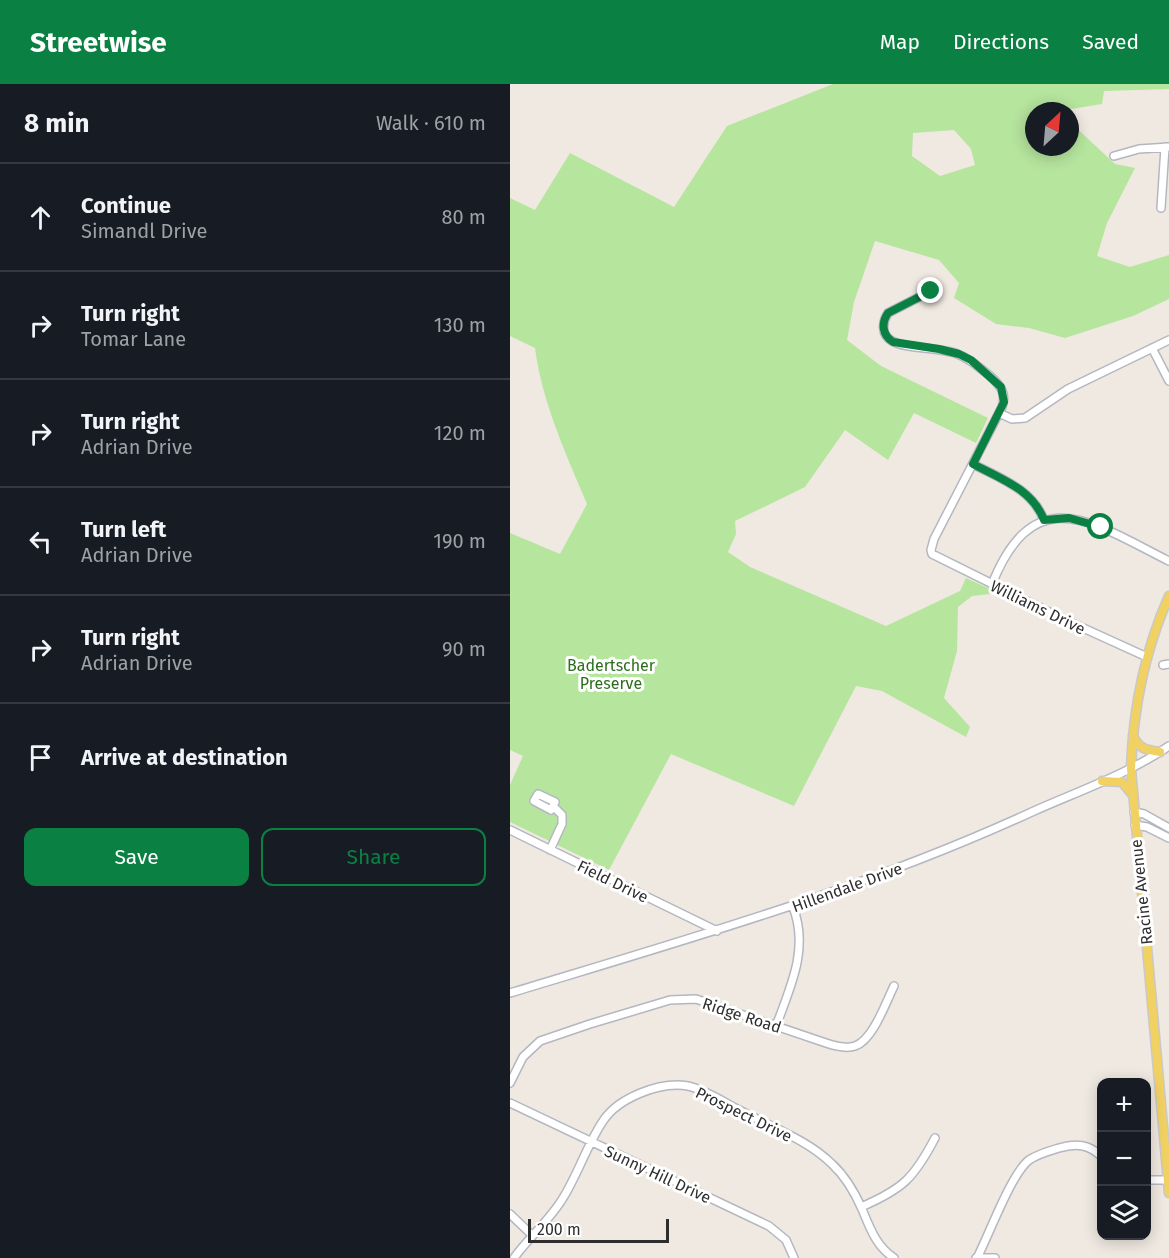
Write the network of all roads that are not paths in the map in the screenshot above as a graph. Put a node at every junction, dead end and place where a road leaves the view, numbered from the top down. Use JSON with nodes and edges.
{"nodes":[{"id":1,"x":1167,"y":147,"type":"edge"},
{"id":2,"x":1114,"y":156,"type":"dead end"},
{"id":3,"x":1161,"y":208,"type":"dead end"},
{"id":4,"x":931,"y":291,"type":"dead end"},
{"id":5,"x":1169,"y":340,"type":"edge"},
{"id":6,"x":1152,"y":348,"type":"junction"},
{"id":7,"x":1169,"y":381,"type":"edge"},
{"id":8,"x":999,"y":413,"type":"junction"},
{"id":9,"x":973,"y":464,"type":"junction"},
{"id":10,"x":1044,"y":520,"type":"junction"},
{"id":11,"x":1169,"y":561,"type":"edge"},
{"id":12,"x":992,"y":584,"type":"junction"},
{"id":13,"x":1169,"y":596,"type":"edge"},
{"id":14,"x":1147,"y":657,"type":"junction"},
{"id":15,"x":1133,"y":734,"type":"junction"},
{"id":16,"x":1169,"y":746,"type":"edge"},
{"id":17,"x":1160,"y":752,"type":"junction"},
{"id":18,"x":1131,"y":769,"type":"junction"},
{"id":19,"x":1102,"y":781,"type":"junction"},
{"id":20,"x":1132,"y":795,"type":"junction"},
{"id":21,"x":553,"y":806,"type":"dead end"},
{"id":22,"x":1134,"y":812,"type":"junction"},
{"id":23,"x":1135,"y":825,"type":"junction"},
{"id":24,"x":1169,"y":828,"type":"edge"},
{"id":25,"x":510,"y":830,"type":"edge"},
{"id":26,"x":1169,"y":838,"type":"edge"},
{"id":27,"x":550,"y":850,"type":"junction"},
{"id":28,"x":793,"y":907,"type":"junction"},
{"id":29,"x":717,"y":930,"type":"junction"},
{"id":30,"x":894,"y":986,"type":"dead end"},
{"id":31,"x":510,"y":993,"type":"edge"},
{"id":32,"x":776,"y":1026,"type":"junction"},
{"id":33,"x":510,"y":1083,"type":"edge"},
{"id":34,"x":510,"y":1103,"type":"edge"},
{"id":35,"x":935,"y":1138,"type":"dead end"},
{"id":36,"x":591,"y":1142,"type":"junction"},
{"id":37,"x":1097,"y":1153,"type":"edge"},
{"id":38,"x":1151,"y":1180,"type":"edge"},
{"id":39,"x":1168,"y":1180,"type":"edge"},
{"id":40,"x":1169,"y":1193,"type":"edge"},
{"id":41,"x":861,"y":1207,"type":"junction"},
{"id":42,"x":510,"y":1214,"type":"edge"},
{"id":43,"x":532,"y":1235,"type":"junction"},
{"id":44,"x":514,"y":1258,"type":"edge"},
{"id":45,"x":794,"y":1258,"type":"edge"},
{"id":46,"x":894,"y":1258,"type":"edge"},
{"id":47,"x":977,"y":1258,"type":"edge"},
{"id":48,"x":995,"y":1258,"type":"edge"}],
"edges":[{"from":1,"to":2,"type":"street"},
{"from":1,"to":3,"type":"street"},
{"from":4,"to":8,"type":"street"},
{"from":5,"to":6,"type":"street"},
{"from":6,"to":7,"type":"street"},
{"from":6,"to":8,"type":"street"},
{"from":8,"to":9,"type":"street"},
{"from":9,"to":10,"type":"street"},
{"from":9,"to":12,"type":"street","name":"Williams Drive"},
{"from":10,"to":11,"type":"street"},
{"from":10,"to":12,"type":"street"},
{"from":12,"to":14,"type":"street","name":"Williams Drive"},
{"from":13,"to":14,"type":"main road","name":"Racine Avenue"},
{"from":14,"to":15,"type":"main road","name":"Racine Avenue"},
{"from":15,"to":17,"type":"main road"},
{"from":15,"to":18,"type":"main road","name":"Racine Avenue"},
{"from":16,"to":17,"type":"street","name":"Hillendale Drive"},
{"from":17,"to":18,"type":"street","name":"Hillendale Drive"},
{"from":18,"to":19,"type":"street","name":"Hillendale Drive"},
{"from":18,"to":20,"type":"main road","name":"Racine Avenue"},
{"from":19,"to":20,"type":"main road"},
{"from":19,"to":28,"type":"street","name":"Hillendale Drive"},
{"from":20,"to":22,"type":"main road","name":"Racine Avenue"},
{"from":21,"to":27,"type":"street"},
{"from":22,"to":23,"type":"main road","name":"Racine Avenue"},
{"from":22,"to":24,"type":"street"},
{"from":23,"to":26,"type":"street"},
{"from":23,"to":39,"type":"main road","name":"Racine Avenue"},
{"from":25,"to":27,"type":"street","name":"Field Drive"},
{"from":27,"to":29,"type":"street","name":"Field Drive"},
{"from":28,"to":29,"type":"street","name":"Hillendale Drive"},
{"from":28,"to":32,"type":"street"},
{"from":29,"to":31,"type":"street","name":"Hillendale Drive"},
{"from":30,"to":32,"type":"street","name":"Ridge Road"},
{"from":32,"to":33,"type":"street","name":"Ridge Road"},
{"from":34,"to":36,"type":"street","name":"Sunny Hill Drive"},
{"from":35,"to":41,"type":"street"},
{"from":36,"to":41,"type":"street","name":"Prospect Drive"},
{"from":36,"to":43,"type":"street","name":"Prospect Drive"},
{"from":36,"to":45,"type":"street","name":"Sunny Hill Drive"},
{"from":37,"to":47,"type":"street"},
{"from":38,"to":39,"type":"street"},
{"from":39,"to":40,"type":"main road","name":"Racine Avenue"},
{"from":41,"to":46,"type":"street","name":"Prospect Drive"},
{"from":42,"to":43,"type":"street"},
{"from":43,"to":44,"type":"street","name":"Prospect Drive"},
{"from":47,"to":48,"type":"street"}]}
